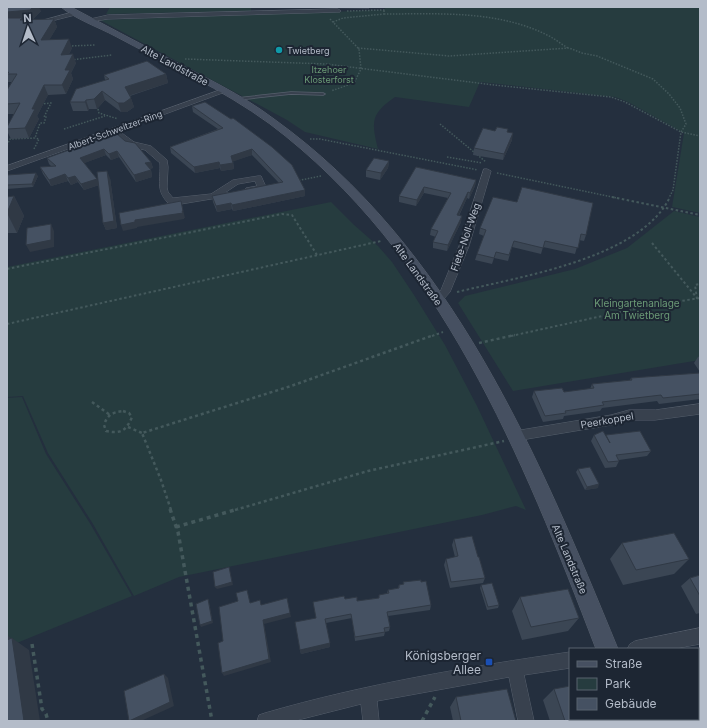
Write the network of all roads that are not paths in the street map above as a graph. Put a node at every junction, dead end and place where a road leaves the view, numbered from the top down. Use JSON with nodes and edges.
{"nodes":[{"id":1,"x":64,"y":7,"type":"edge"},
{"id":2,"x":338,"y":11,"type":"road end"},
{"id":3,"x":77,"y":14,"type":"junction"},
{"id":4,"x":89,"y":20,"type":"junction"},
{"id":5,"x":34,"y":23,"type":"edge"},
{"id":6,"x":223,"y":91,"type":"junction"},
{"id":7,"x":323,"y":94,"type":"road end"},
{"id":8,"x":237,"y":99,"type":"junction"},
{"id":9,"x":114,"y":131,"type":"junction"},
{"id":10,"x":489,"y":166,"type":"road end"},
{"id":11,"x":7,"y":169,"type":"edge"},
{"id":12,"x":213,"y":196,"type":"junction"},
{"id":13,"x":439,"y":298,"type":"junction"},
{"id":14,"x":700,"y":409,"type":"edge"},
{"id":15,"x":515,"y":438,"type":"junction"},
{"id":16,"x":700,"y":636,"type":"edge"},
{"id":17,"x":607,"y":648,"type":"edge"},
{"id":18,"x":640,"y":648,"type":"edge"},
{"id":19,"x":569,"y":660,"type":"edge"},
{"id":20,"x":514,"y":668,"type":"junction"},
{"id":21,"x":368,"y":696,"type":"junction"},
{"id":22,"x":265,"y":721,"type":"edge"},
{"id":23,"x":371,"y":721,"type":"edge"},
{"id":24,"x":526,"y":721,"type":"edge"}],
"edges":[{"from":1,"to":3,"type":"street","name":"Alte Landstraße"},
{"from":2,"to":4,"type":"street"},
{"from":3,"to":4,"type":"street","name":"Alte Landstraße"},
{"from":3,"to":5,"type":"street"},
{"from":4,"to":6,"type":"street","name":"Alte Landstraße"},
{"from":6,"to":8,"type":"street","name":"Alte Landstraße"},
{"from":6,"to":9,"type":"street","name":"Albert-Schweitzer-Ring"},
{"from":7,"to":8,"type":"lane"},
{"from":8,"to":13,"type":"street","name":"Alte Landstraße"},
{"from":9,"to":11,"type":"street","name":"Albert-Schweitzer-Ring"},
{"from":9,"to":12,"type":"street"},
{"from":10,"to":13,"type":"street","name":"Fiete-Noll-Weg"},
{"from":12,"to":12,"type":"street"},
{"from":13,"to":15,"type":"street","name":"Alte Landstraße"},
{"from":14,"to":15,"type":"street","name":"Peerkoppel"},
{"from":15,"to":17,"type":"street","name":"Alte Landstraße"},
{"from":16,"to":18,"type":"street"},
{"from":19,"to":20,"type":"street"},
{"from":20,"to":21,"type":"street"},
{"from":20,"to":24,"type":"street"},
{"from":21,"to":22,"type":"street"},
{"from":21,"to":23,"type":"street"}]}
